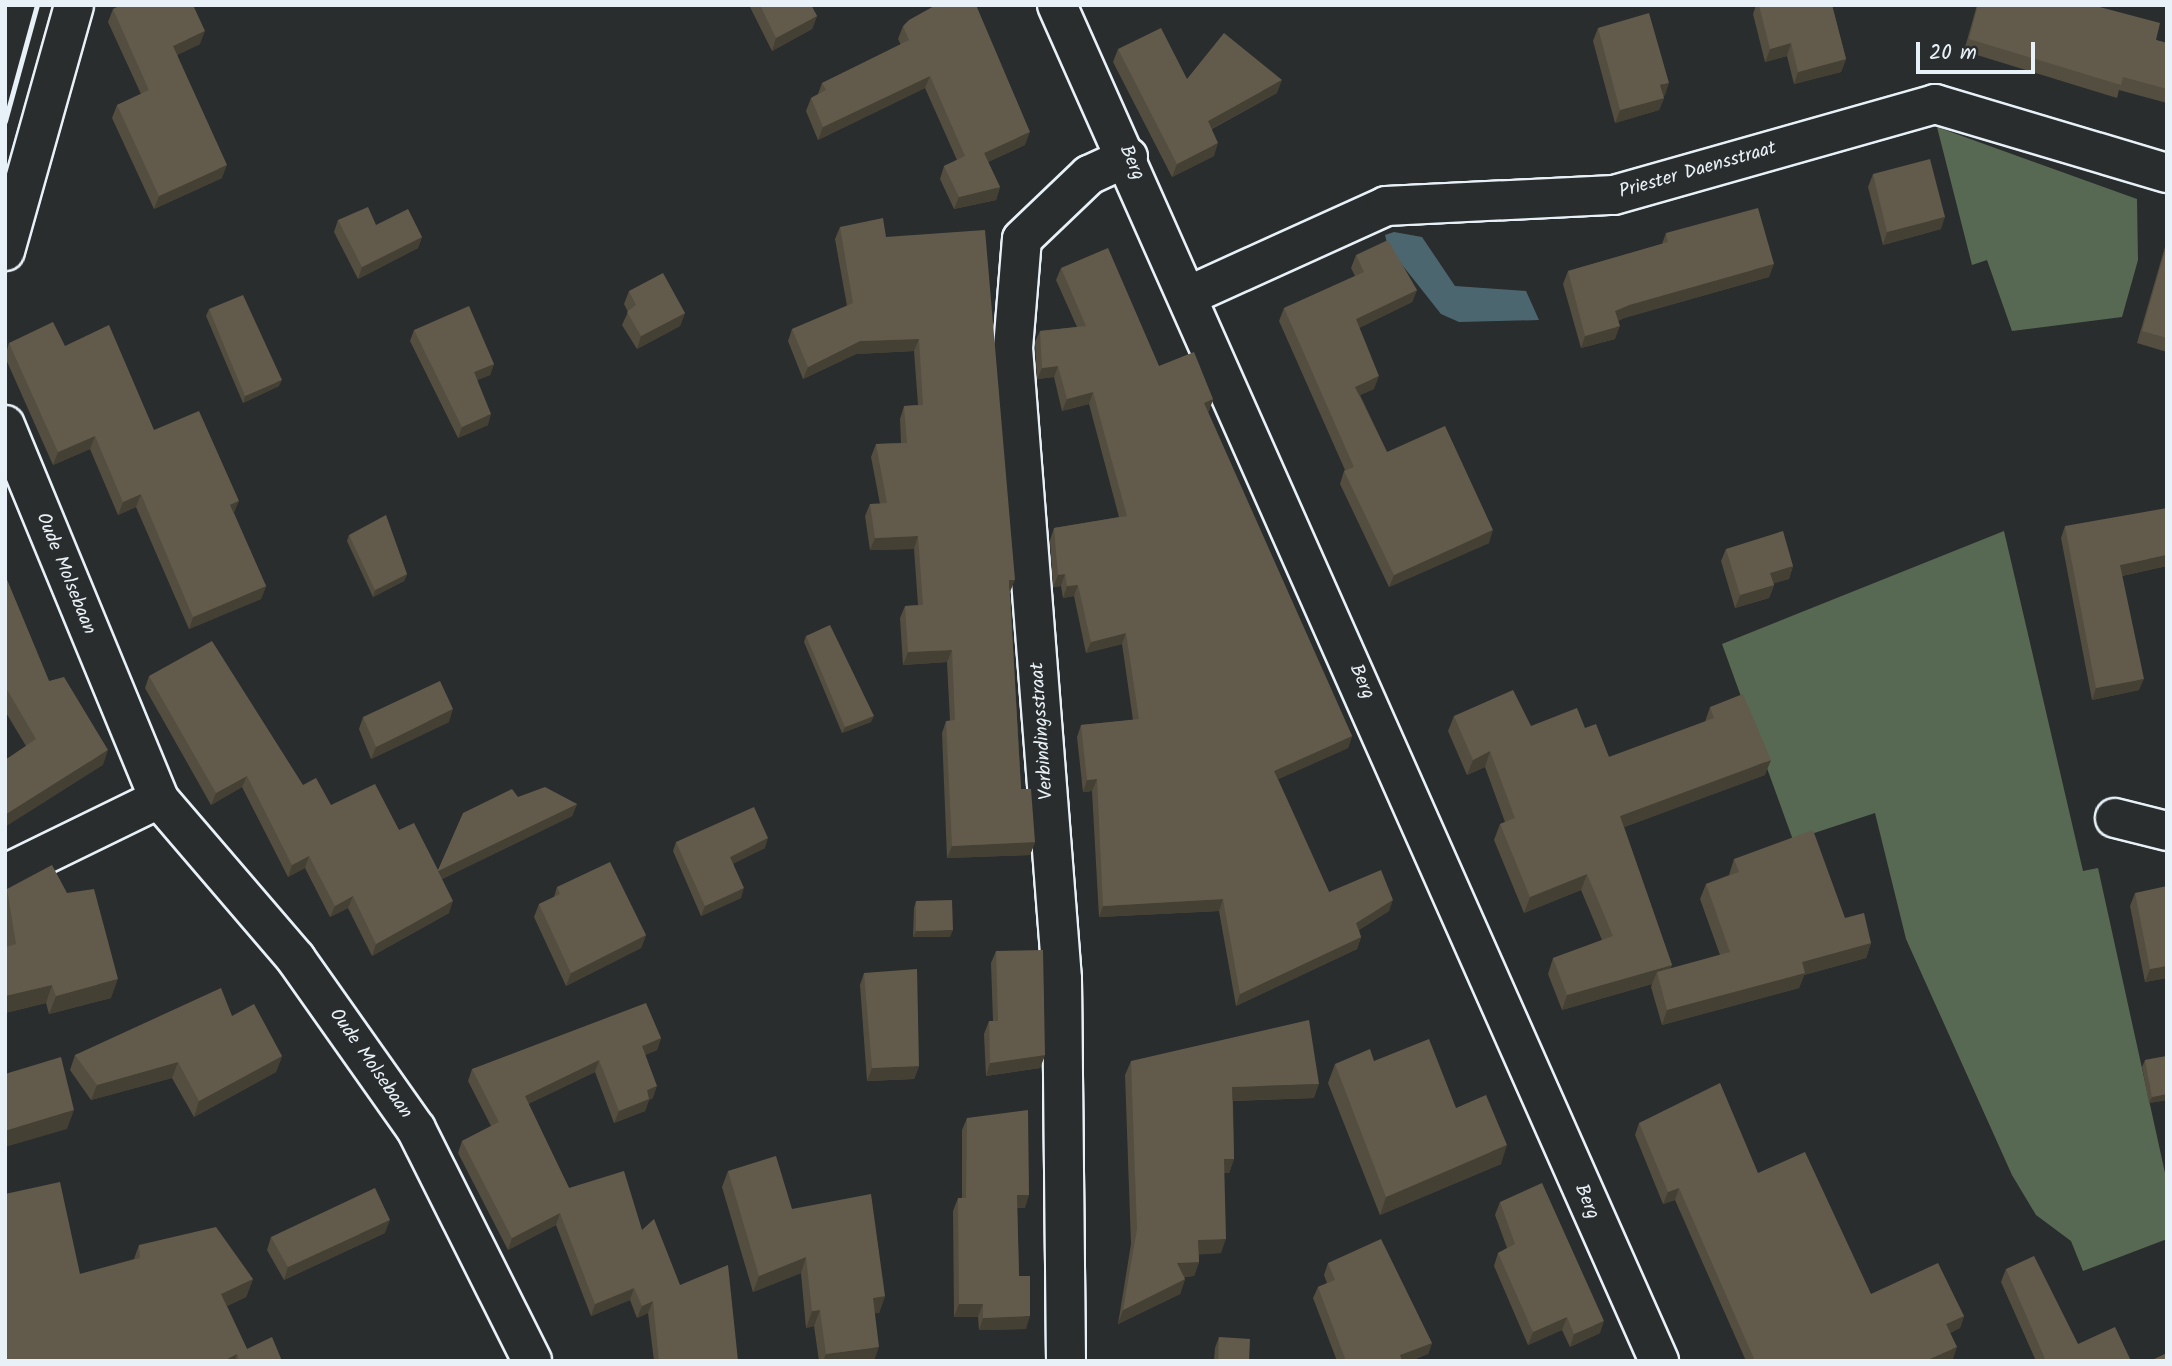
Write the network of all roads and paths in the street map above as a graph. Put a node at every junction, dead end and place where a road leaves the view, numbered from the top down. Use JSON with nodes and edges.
{"nodes":[{"id":1,"x":74,"y":5,"type":"edge"},
{"id":2,"x":1057,"y":5,"type":"edge"},
{"id":3,"x":1128,"y":157,"type":"junction"},
{"id":4,"x":2167,"y":173,"type":"edge"},
{"id":5,"x":5,"y":250,"type":"edge"},
{"id":6,"x":1190,"y":295,"type":"junction"},
{"id":7,"x":5,"y":425,"type":"edge"},
{"id":8,"x":159,"y":799,"type":"junction"},
{"id":9,"x":2115,"y":818,"type":"dead end"},
{"id":10,"x":2167,"y":831,"type":"edge"},
{"id":11,"x":5,"y":874,"type":"edge"},
{"id":12,"x":532,"y":1361,"type":"edge"},
{"id":13,"x":1066,"y":1361,"type":"edge"},
{"id":14,"x":1659,"y":1361,"type":"edge"}],
"edges":[{"from":1,"to":5,"type":"street"},
{"from":2,"to":3,"type":"street","name":"Berg"},
{"from":3,"to":6,"type":"street","name":"Berg"},
{"from":3,"to":13,"type":"street","name":"Verbindingsstraat"},
{"from":4,"to":6,"type":"street","name":"Priester Daensstraat"},
{"from":6,"to":14,"type":"street","name":"Berg"},
{"from":7,"to":8,"type":"street","name":"Oude Molsebaan"},
{"from":8,"to":11,"type":"street"},
{"from":8,"to":12,"type":"street","name":"Oude Molsebaan"},
{"from":9,"to":10,"type":"street"}]}
